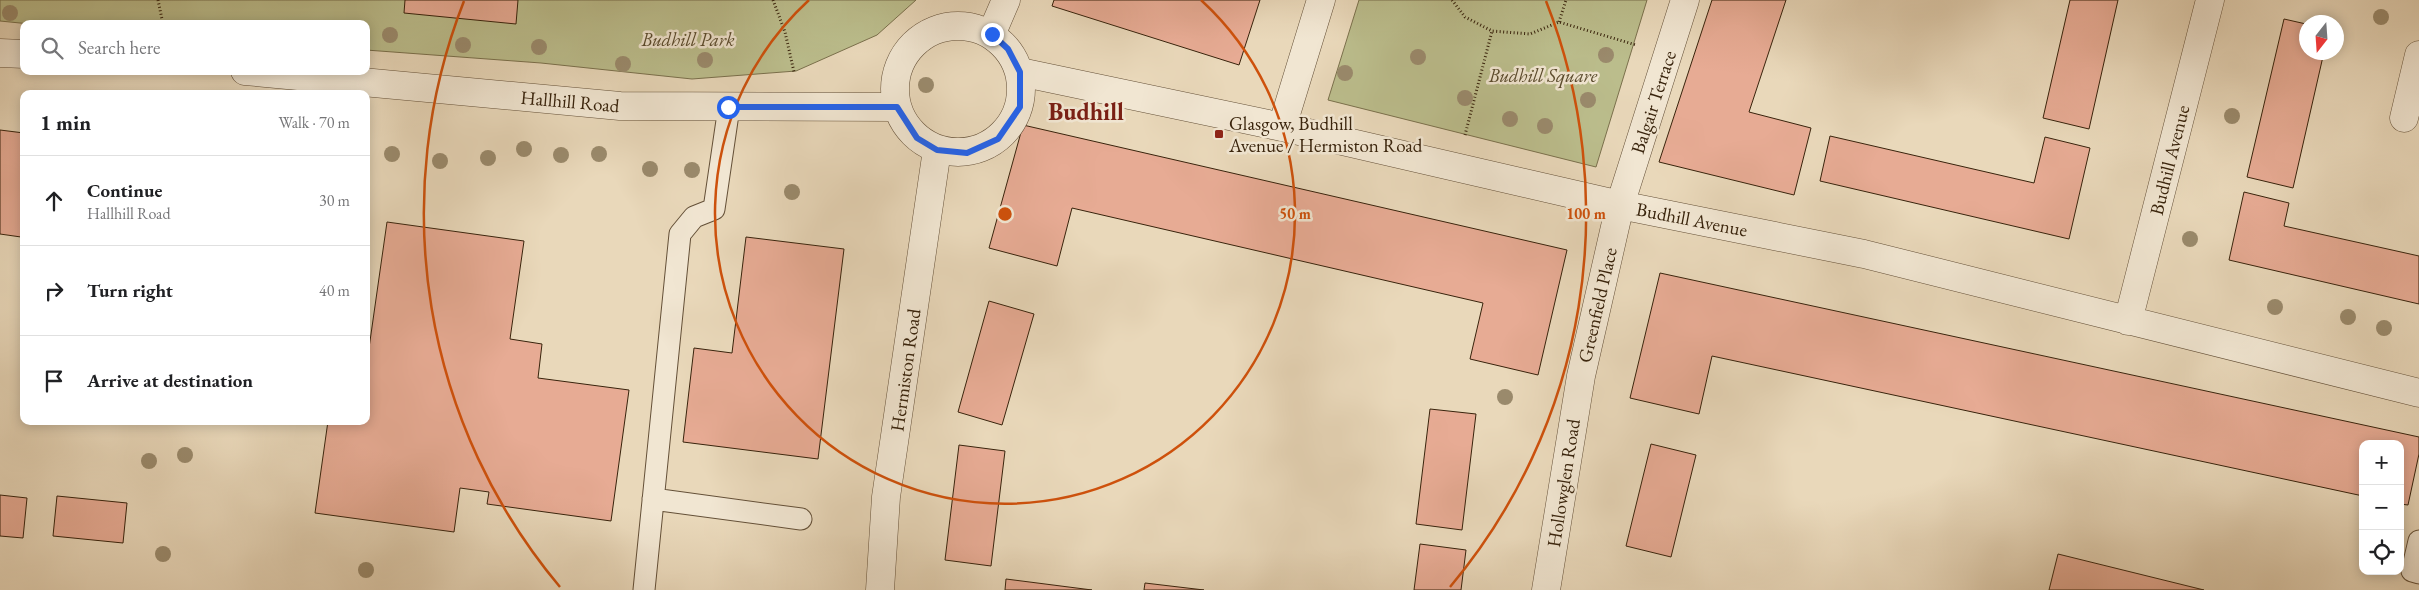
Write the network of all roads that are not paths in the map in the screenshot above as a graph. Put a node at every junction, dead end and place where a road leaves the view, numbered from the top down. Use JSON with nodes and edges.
{"nodes":[{"id":1,"x":1006,"y":0,"type":"edge"},
{"id":2,"x":1321,"y":0,"type":"edge"},
{"id":3,"x":1685,"y":0,"type":"edge"},
{"id":4,"x":2210,"y":0,"type":"edge"},
{"id":5,"x":992,"y":34,"type":"junction"},
{"id":6,"x":0,"y":52,"type":"edge"},
{"id":7,"x":20,"y":54,"type":"edge"},
{"id":8,"x":2419,"y":55,"type":"edge"},
{"id":9,"x":1020,"y":72,"type":"junction"},
{"id":10,"x":270,"y":75,"type":"edge"},
{"id":11,"x":352,"y":88,"type":"edge"},
{"id":12,"x":728,"y":107,"type":"junction"},
{"id":13,"x":897,"y":107,"type":"junction"},
{"id":14,"x":2404,"y":118,"type":"dead end"},
{"id":15,"x":1282,"y":127,"type":"junction"},
{"id":16,"x":937,"y":150,"type":"junction"},
{"id":17,"x":1620,"y":204,"type":"junction"},
{"id":18,"x":2128,"y":320,"type":"junction"},
{"id":19,"x":1581,"y":376,"type":"joint"},
{"id":20,"x":2419,"y":393,"type":"edge"},
{"id":21,"x":654,"y":499,"type":"junction"},
{"id":22,"x":801,"y":519,"type":"dead end"},
{"id":23,"x":2419,"y":541,"type":"edge"},
{"id":24,"x":2419,"y":573,"type":"edge"},
{"id":25,"x":644,"y":590,"type":"edge"},
{"id":26,"x":880,"y":590,"type":"edge"},
{"id":27,"x":1546,"y":590,"type":"edge"}],
"edges":[{"from":1,"to":5,"type":"street"},
{"from":2,"to":15,"type":"street"},
{"from":3,"to":17,"type":"street","name":"Balgair Terrace"},
{"from":4,"to":18,"type":"street","name":"Budhill Avenue"},
{"from":5,"to":9,"type":"street"},
{"from":5,"to":13,"type":"street"},
{"from":6,"to":7,"type":"street"},
{"from":8,"to":14,"type":"street"},
{"from":9,"to":15,"type":"street","name":"Budhill Avenue"},
{"from":9,"to":16,"type":"street"},
{"from":10,"to":11,"type":"street","name":"Hallhill Road"},
{"from":11,"to":12,"type":"street","name":"Hallhill Road"},
{"from":12,"to":13,"type":"street","name":"Hallhill Road"},
{"from":12,"to":21,"type":"lane"},
{"from":13,"to":16,"type":"street"},
{"from":15,"to":17,"type":"street","name":"Budhill Avenue"},
{"from":16,"to":26,"type":"street","name":"Hermiston Road"},
{"from":17,"to":18,"type":"street","name":"Budhill Avenue"},
{"from":17,"to":19,"type":"street","name":"Greenfield Place"},
{"from":18,"to":20,"type":"street","name":"Budhill Avenue"},
{"from":19,"to":27,"type":"street","name":"Hollowglen Road"},
{"from":21,"to":22,"type":"lane"},
{"from":21,"to":25,"type":"lane"},
{"from":23,"to":24,"type":"lane"}]}
